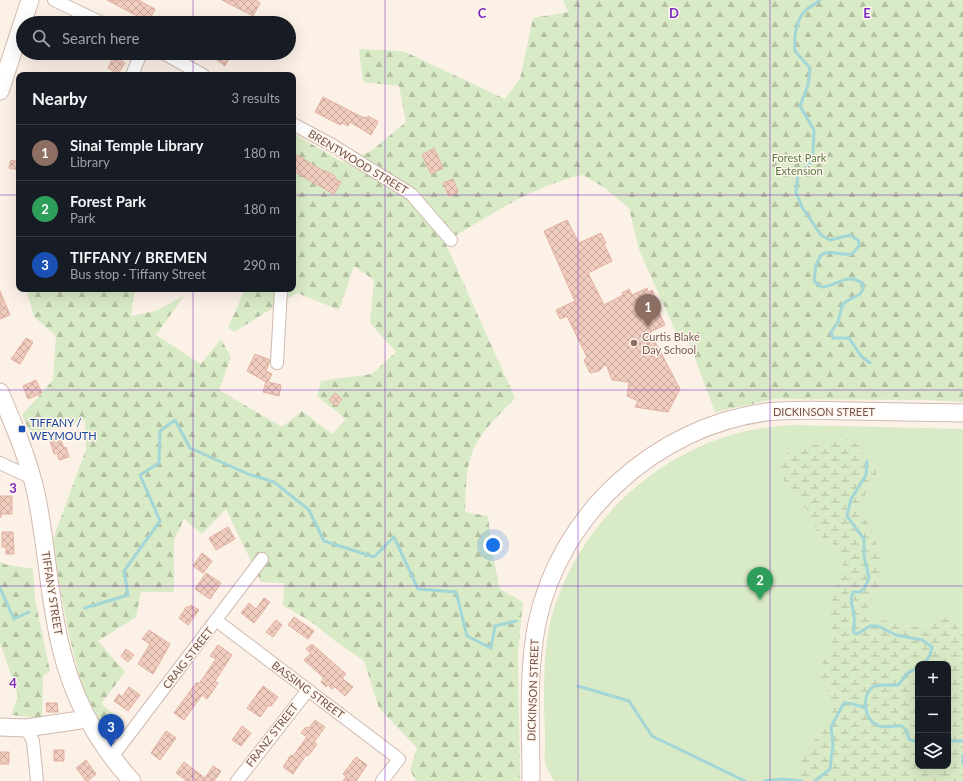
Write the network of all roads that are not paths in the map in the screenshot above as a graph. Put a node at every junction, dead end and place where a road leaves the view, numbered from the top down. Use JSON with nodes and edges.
{"nodes":[{"id":1,"x":30,"y":0,"type":"edge"},
{"id":2,"x":54,"y":0,"type":"edge"},
{"id":3,"x":25,"y":16,"type":"edge"},
{"id":4,"x":87,"y":16,"type":"edge"},
{"id":5,"x":16,"y":42,"type":"edge"},
{"id":6,"x":138,"y":60,"type":"edge"},
{"id":7,"x":176,"y":60,"type":"edge"},
{"id":8,"x":133,"y":72,"type":"edge"},
{"id":9,"x":198,"y":72,"type":"edge"},
{"id":10,"x":0,"y":91,"type":"edge"},
{"id":11,"x":296,"y":126,"type":"edge"},
{"id":12,"x":451,"y":240,"type":"dead end"},
{"id":13,"x":281,"y":292,"type":"edge"},
{"id":14,"x":277,"y":363,"type":"dead end"},
{"id":15,"x":0,"y":392,"type":"edge"},
{"id":16,"x":963,"y":413,"type":"edge"},
{"id":17,"x":0,"y":463,"type":"edge"},
{"id":18,"x":32,"y":478,"type":"junction"},
{"id":19,"x":262,"y":559,"type":"dead end"},
{"id":20,"x":217,"y":621,"type":"junction"},
{"id":21,"x":308,"y":690,"type":"junction"},
{"id":22,"x":87,"y":718,"type":"junction"},
{"id":23,"x":0,"y":727,"type":"edge"},
{"id":24,"x":26,"y":728,"type":"junction"},
{"id":25,"x":112,"y":757,"type":"junction"},
{"id":26,"x":37,"y":781,"type":"edge"},
{"id":27,"x":132,"y":781,"type":"edge"},
{"id":28,"x":238,"y":781,"type":"edge"},
{"id":29,"x":382,"y":781,"type":"edge"},
{"id":30,"x":531,"y":781,"type":"edge"}],
"edges":[{"from":1,"to":3,"type":"main road"},
{"from":2,"to":4,"type":"street"},
{"from":5,"to":10,"type":"main road"},
{"from":6,"to":8,"type":"street"},
{"from":7,"to":9,"type":"street"},
{"from":11,"to":12,"type":"street","name":"BRENTWOOD STREET"},
{"from":13,"to":14,"type":"street"},
{"from":15,"to":18,"type":"main road","name":"TIFFANY STREET"},
{"from":16,"to":30,"type":"main road","name":"DICKINSON STREET"},
{"from":17,"to":18,"type":"street"},
{"from":18,"to":22,"type":"main road","name":"TIFFANY STREET"},
{"from":19,"to":20,"type":"street","name":"CRAIG STREET"},
{"from":20,"to":21,"type":"street","name":"BASSING STREET"},
{"from":20,"to":25,"type":"street","name":"CRAIG STREET"},
{"from":21,"to":28,"type":"street","name":"FRANZ STREET"},
{"from":21,"to":29,"type":"street","name":"BASSING STREET"},
{"from":22,"to":24,"type":"main road"},
{"from":22,"to":25,"type":"main road","name":"TIFFANY STREET"},
{"from":23,"to":24,"type":"main road"},
{"from":24,"to":26,"type":"street"},
{"from":25,"to":27,"type":"main road","name":"TIFFANY STREET"}]}
